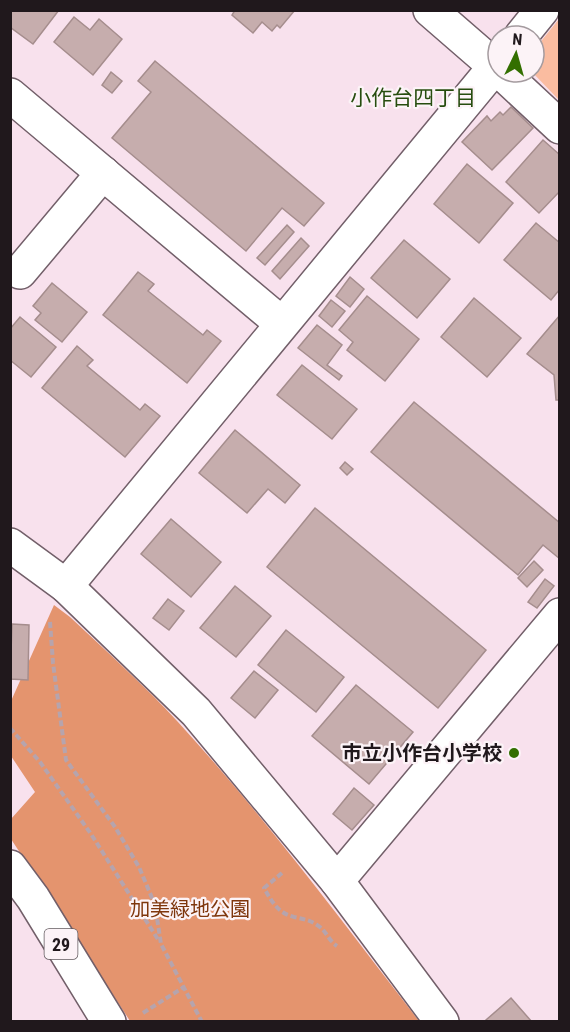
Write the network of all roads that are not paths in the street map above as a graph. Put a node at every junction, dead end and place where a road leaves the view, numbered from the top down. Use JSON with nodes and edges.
{"nodes":[{"id":1,"x":430,"y":10,"type":"edge"},
{"id":2,"x":542,"y":10,"type":"edge"},
{"id":3,"x":531,"y":24,"type":"edge"},
{"id":4,"x":486,"y":58,"type":"edge"},
{"id":5,"x":486,"y":82,"type":"edge"},
{"id":6,"x":515,"y":84,"type":"edge"},
{"id":7,"x":10,"y":95,"type":"edge"},
{"id":8,"x":560,"y":127,"type":"edge"},
{"id":9,"x":103,"y":173,"type":"junction"},
{"id":10,"x":20,"y":272,"type":"dead end"},
{"id":11,"x":281,"y":324,"type":"junction"},
{"id":12,"x":10,"y":545,"type":"edge"},
{"id":13,"x":66,"y":586,"type":"junction"},
{"id":14,"x":560,"y":615,"type":"edge"},
{"id":15,"x":10,"y":867,"type":"edge"},
{"id":16,"x":337,"y":881,"type":"junction"},
{"id":17,"x":124,"y":1019,"type":"edge"},
{"id":18,"x":442,"y":1022,"type":"edge"}],
"edges":[{"from":1,"to":4,"type":"street"},
{"from":2,"to":3,"type":"street"},
{"from":5,"to":11,"type":"street"},
{"from":6,"to":8,"type":"street"},
{"from":7,"to":9,"type":"street"},
{"from":9,"to":10,"type":"street"},
{"from":9,"to":11,"type":"street"},
{"from":11,"to":13,"type":"street"},
{"from":12,"to":13,"type":"street"},
{"from":13,"to":16,"type":"street"},
{"from":14,"to":16,"type":"street"},
{"from":15,"to":17,"type":"street","number":"29"},
{"from":16,"to":18,"type":"street"}]}
